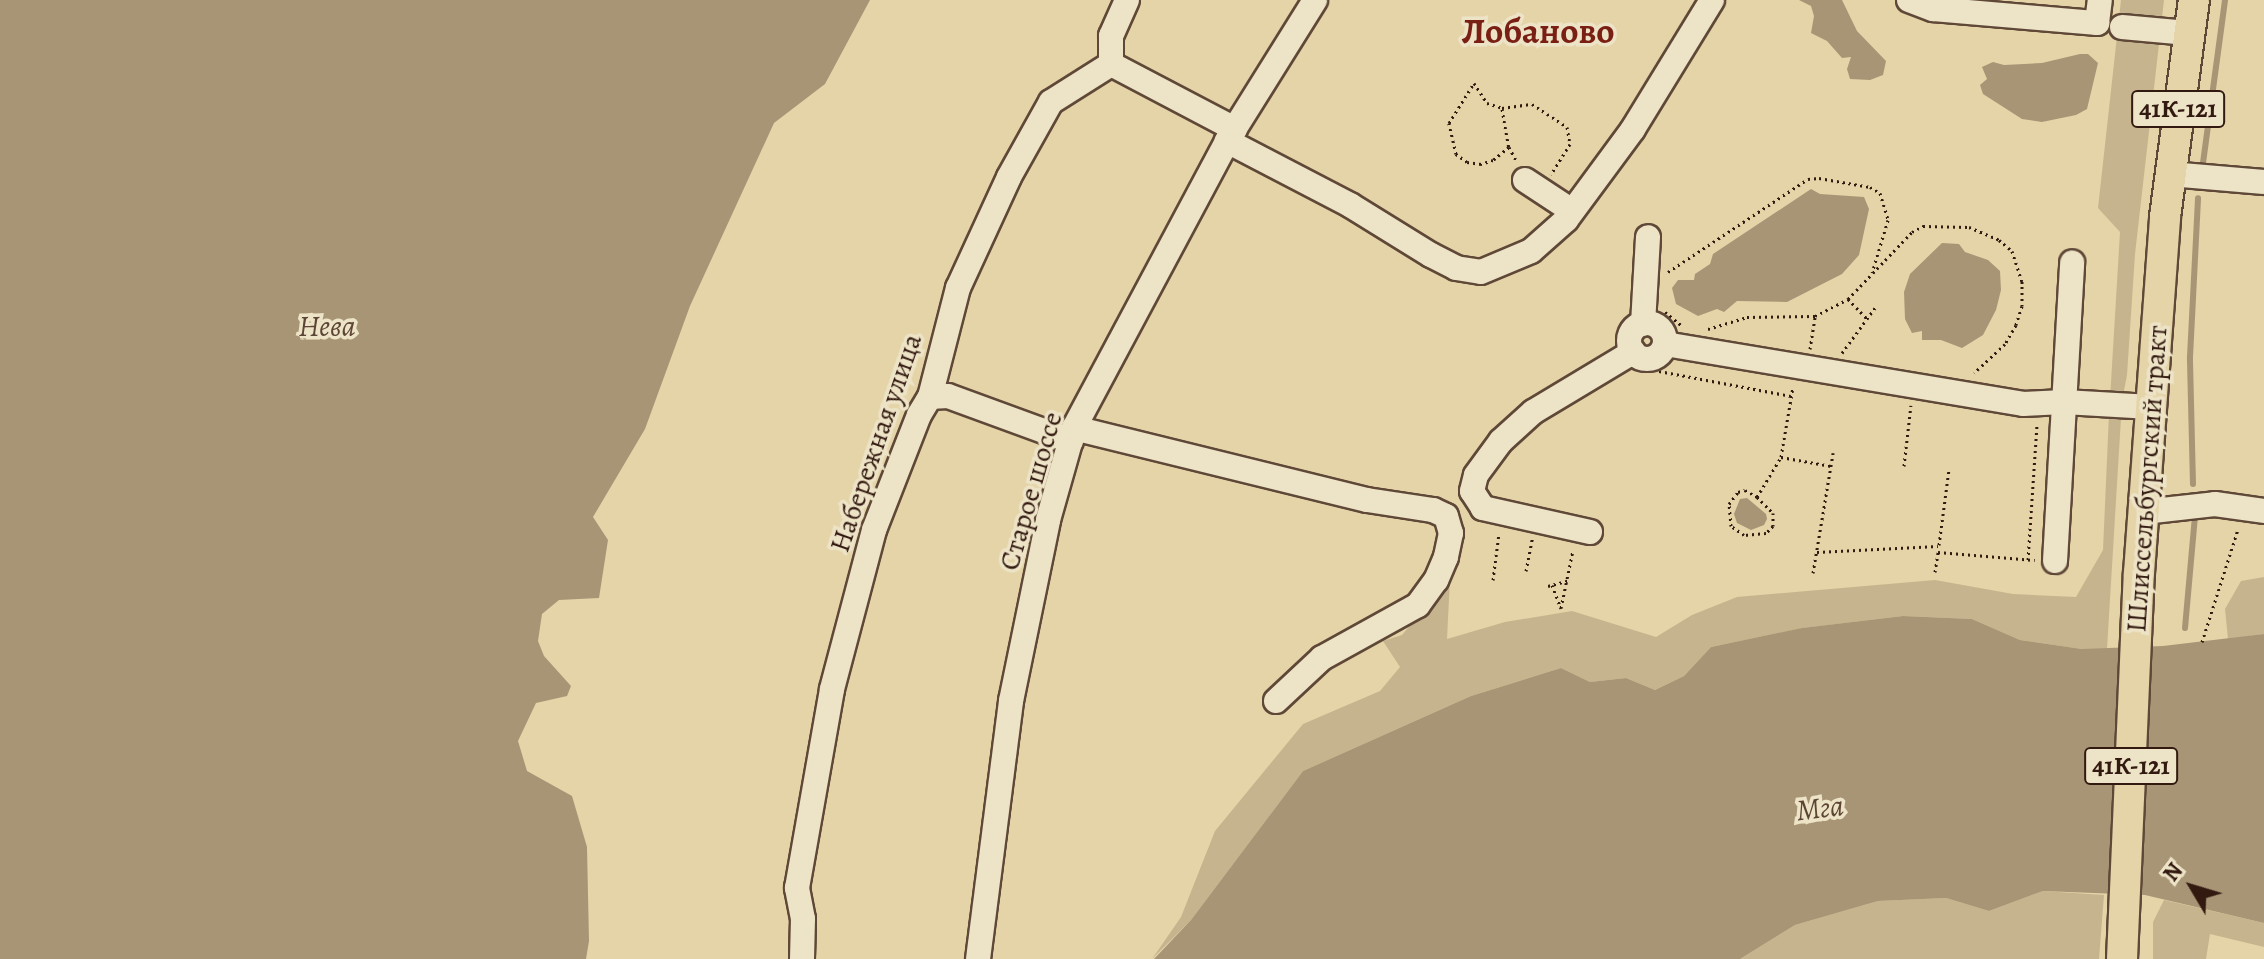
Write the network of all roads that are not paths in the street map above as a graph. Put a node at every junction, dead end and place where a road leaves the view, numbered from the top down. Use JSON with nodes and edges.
{"nodes":[{"id":1,"x":1127,"y":0,"type":"edge"},
{"id":2,"x":1315,"y":0,"type":"edge"},
{"id":3,"x":1712,"y":0,"type":"edge"},
{"id":4,"x":1909,"y":0,"type":"edge"},
{"id":5,"x":2100,"y":0,"type":"edge"},
{"id":6,"x":2194,"y":0,"type":"edge"},
{"id":7,"x":2122,"y":27,"type":"dead end"},
{"id":8,"x":2188,"y":33,"type":"junction"},
{"id":9,"x":1111,"y":64,"type":"junction"},
{"id":10,"x":1231,"y":135,"type":"junction"},
{"id":11,"x":2170,"y":174,"type":"junction"},
{"id":12,"x":2264,"y":182,"type":"edge"},
{"id":13,"x":1532,"y":185,"type":"road end"},
{"id":14,"x":1572,"y":211,"type":"junction"},
{"id":15,"x":1648,"y":237,"type":"dead end"},
{"id":16,"x":2072,"y":262,"type":"dead end"},
{"id":17,"x":1643,"y":324,"type":"junction"},
{"id":18,"x":1665,"y":344,"type":"junction"},
{"id":19,"x":1633,"y":352,"type":"junction"},
{"id":20,"x":930,"y":397,"type":"junction"},
{"id":21,"x":2064,"y":402,"type":"junction"},
{"id":22,"x":2151,"y":407,"type":"junction"},
{"id":23,"x":1073,"y":435,"type":"junction"},
{"id":24,"x":2256,"y":509,"type":"edge"},
{"id":25,"x":2144,"y":512,"type":"junction"},
{"id":26,"x":1584,"y":531,"type":"road end"},
{"id":27,"x":2055,"y":561,"type":"road end"},
{"id":28,"x":1276,"y":701,"type":"dead end"},
{"id":29,"x":802,"y":959,"type":"edge"},
{"id":30,"x":978,"y":959,"type":"edge"},
{"id":31,"x":2122,"y":959,"type":"edge"}],
"edges":[{"from":1,"to":9,"type":"street"},
{"from":2,"to":10,"type":"street","name":"Старое шоссе"},
{"from":3,"to":14,"type":"street"},
{"from":4,"to":5,"type":"street"},
{"from":6,"to":8,"type":"main road","name":"Шлиссельбургский тракт","number":"41К-121"},
{"from":7,"to":8,"type":"street"},
{"from":8,"to":11,"type":"main road","name":"Шлиссельбургский тракт","number":"41К-121"},
{"from":9,"to":10,"type":"street"},
{"from":9,"to":20,"type":"street","name":"Набережная улица"},
{"from":10,"to":14,"type":"street"},
{"from":10,"to":23,"type":"street","name":"Старое шоссе"},
{"from":11,"to":12,"type":"street"},
{"from":11,"to":22,"type":"main road","name":"Шлиссельбургский тракт","number":"41К-121"},
{"from":13,"to":14,"type":"street"},
{"from":15,"to":17,"type":"street"},
{"from":16,"to":21,"type":"street"},
{"from":17,"to":18,"type":"street"},
{"from":17,"to":19,"type":"street"},
{"from":18,"to":19,"type":"street"},
{"from":18,"to":21,"type":"street"},
{"from":19,"to":26,"type":"street"},
{"from":20,"to":23,"type":"street"},
{"from":20,"to":29,"type":"street","name":"Набережная улица"},
{"from":21,"to":22,"type":"street"},
{"from":21,"to":27,"type":"street"},
{"from":22,"to":25,"type":"main road","name":"Шлиссельбургский тракт","number":"41К-121"},
{"from":23,"to":28,"type":"street"},
{"from":23,"to":30,"type":"street","name":"Старое шоссе"},
{"from":24,"to":25,"type":"street"},
{"from":25,"to":31,"type":"main road","name":"Шлиссельбургский тракт","number":"41К-121"}]}
